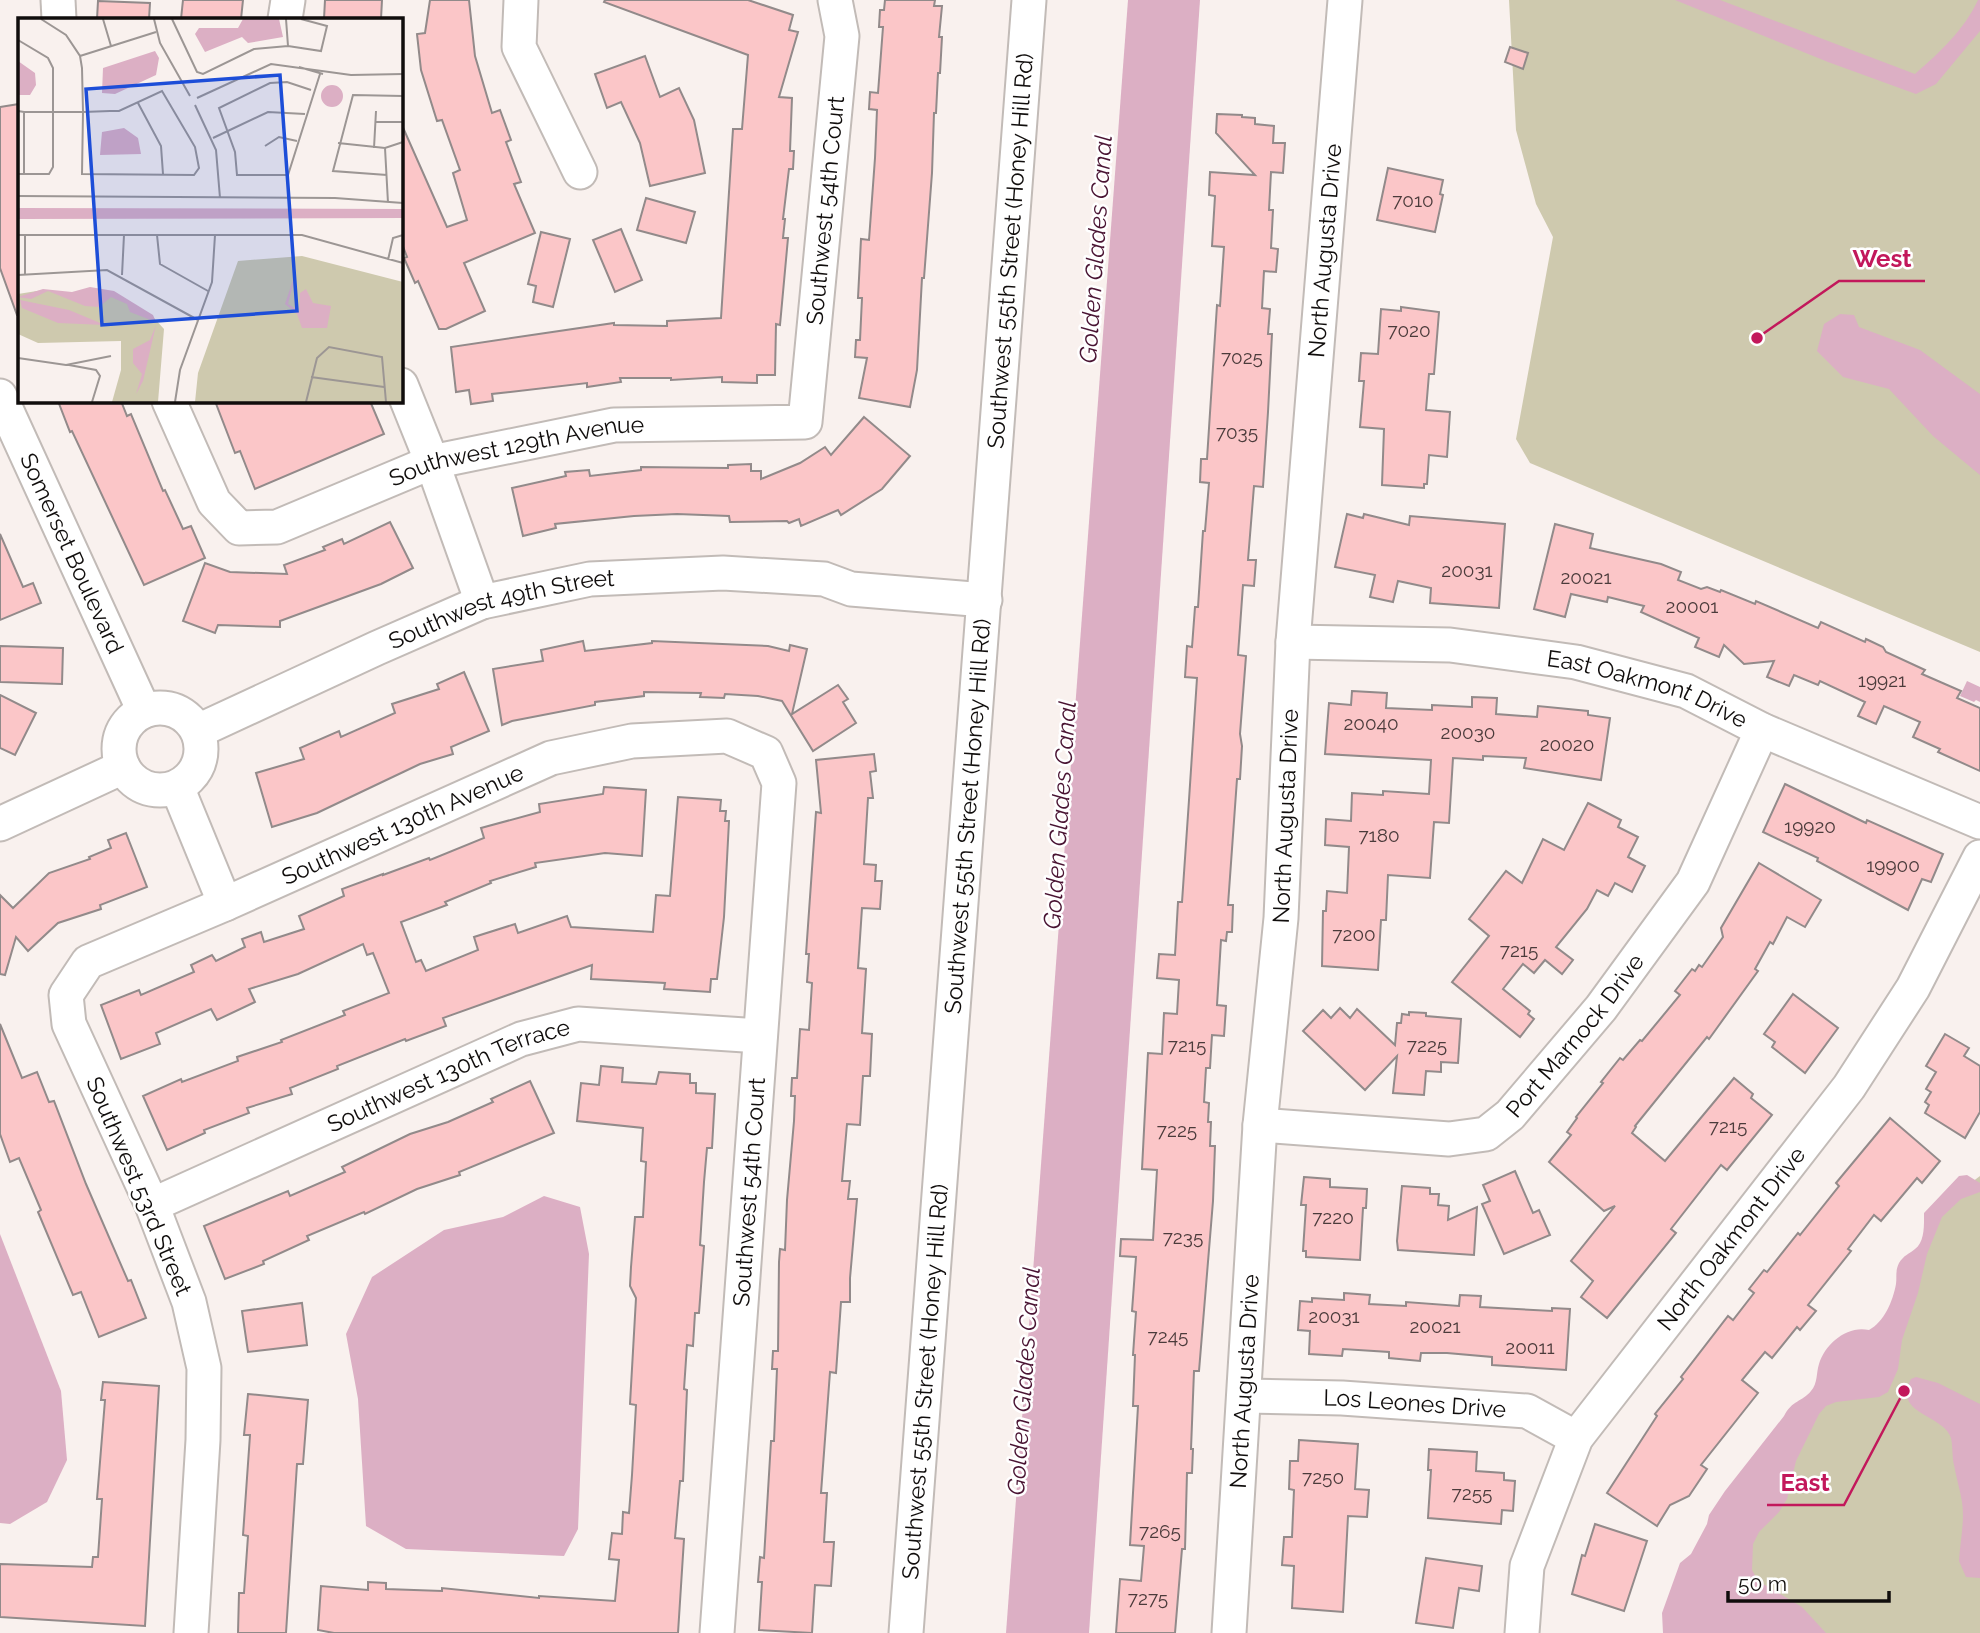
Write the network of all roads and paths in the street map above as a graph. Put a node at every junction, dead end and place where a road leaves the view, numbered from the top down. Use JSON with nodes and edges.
{"nodes":[{"id":1,"x":58,"y":0,"type":"edge"},
{"id":2,"x":288,"y":0,"type":"edge"},
{"id":3,"x":521,"y":0,"type":"edge"},
{"id":4,"x":835,"y":0,"type":"edge"},
{"id":5,"x":1029,"y":0,"type":"edge"},
{"id":6,"x":1345,"y":0,"type":"edge"},
{"id":7,"x":59,"y":18,"type":"edge"},
{"id":8,"x":285,"y":18,"type":"edge"},
{"id":9,"x":580,"y":172,"type":"dead end"},
{"id":10,"x":402,"y":387,"type":"edge"},
{"id":11,"x":0,"y":396,"type":"edge"},
{"id":12,"x":169,"y":402,"type":"edge"},
{"id":13,"x":805,"y":422,"type":"joint"},
{"id":14,"x":432,"y":462,"type":"junction"},
{"id":15,"x":986,"y":589,"type":"junction"},
{"id":16,"x":482,"y":602,"type":"junction"},
{"id":17,"x":1293,"y":642,"type":"junction"},
{"id":18,"x":144,"y":711,"type":"junction"},
{"id":19,"x":1762,"y":730,"type":"junction"},
{"id":20,"x":198,"y":732,"type":"junction"},
{"id":21,"x":766,"y":753,"type":"joint"},
{"id":22,"x":123,"y":767,"type":"junction"},
{"id":23,"x":177,"y":787,"type":"junction"},
{"id":24,"x":1980,"y":822,"type":"edge"},
{"id":25,"x":0,"y":824,"type":"edge"},
{"id":26,"x":1980,"y":857,"type":"edge"},
{"id":27,"x":225,"y":904,"type":"junction"},
{"id":28,"x":66,"y":995,"type":"joint"},
{"id":29,"x":760,"y":1036,"type":"junction"},
{"id":30,"x":1261,"y":1125,"type":"junction"},
{"id":31,"x":152,"y":1205,"type":"junction"},
{"id":32,"x":1245,"y":1396,"type":"junction"},
{"id":33,"x":1576,"y":1438,"type":"junction"},
{"id":34,"x":191,"y":1633,"type":"edge"},
{"id":35,"x":717,"y":1633,"type":"edge"},
{"id":36,"x":906,"y":1633,"type":"edge"},
{"id":37,"x":1229,"y":1633,"type":"edge"},
{"id":38,"x":1522,"y":1633,"type":"edge"}],
"edges":[{"from":1,"to":7,"type":"street"},
{"from":2,"to":8,"type":"street"},
{"from":3,"to":9,"type":"street"},
{"from":4,"to":13,"type":"street","name":"Southwest 54th Court"},
{"from":5,"to":15,"type":"street","name":"Southwest 55th Street (Honey Hill Rd)"},
{"from":6,"to":17,"type":"street","name":"North Augusta Drive"},
{"from":10,"to":14,"type":"street"},
{"from":11,"to":18,"type":"street","name":"Somerset Boulevard"},
{"from":12,"to":14,"type":"street","name":"Southwest 129th Avenue"},
{"from":13,"to":14,"type":"street","name":"Southwest 129th Avenue"},
{"from":14,"to":16,"type":"street"},
{"from":15,"to":16,"type":"street","name":"Southwest 49th Street"},
{"from":15,"to":36,"type":"street","name":"Southwest 55th Street (Honey Hill Rd)"},
{"from":16,"to":20,"type":"street","name":"Southwest 49th Street"},
{"from":17,"to":19,"type":"street","name":"East Oakmont Drive"},
{"from":17,"to":30,"type":"street","name":"North Augusta Drive"},
{"from":18,"to":20,"type":"street"},
{"from":18,"to":22,"type":"street"},
{"from":19,"to":24,"type":"street","name":"East Oakmont Drive"},
{"from":19,"to":30,"type":"street","name":"Port Marnock Drive"},
{"from":20,"to":23,"type":"street"},
{"from":21,"to":27,"type":"street","name":"Southwest 130th Avenue"},
{"from":21,"to":29,"type":"street","name":"Southwest 54th Court"},
{"from":22,"to":23,"type":"street"},
{"from":22,"to":25,"type":"street"},
{"from":23,"to":27,"type":"street"},
{"from":26,"to":33,"type":"street","name":"North Oakmont Drive"},
{"from":27,"to":28,"type":"street","name":"Southwest 130th Avenue"},
{"from":28,"to":31,"type":"street","name":"Southwest 53rd Street"},
{"from":29,"to":31,"type":"street","name":"Southwest 130th Terrace"},
{"from":29,"to":35,"type":"street","name":"Southwest 54th Court"},
{"from":30,"to":32,"type":"street","name":"North Augusta Drive"},
{"from":31,"to":34,"type":"street","name":"Southwest 53rd Street"},
{"from":32,"to":33,"type":"street","name":"Los Leones Drive"},
{"from":32,"to":37,"type":"street","name":"North Augusta Drive"},
{"from":33,"to":38,"type":"street","name":"North Oakmont Drive"}]}
